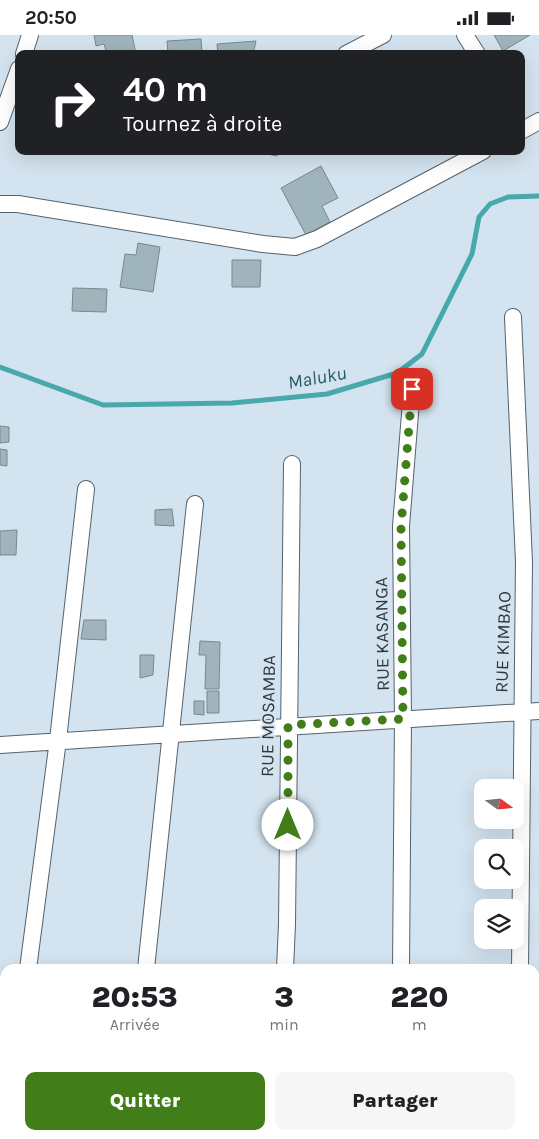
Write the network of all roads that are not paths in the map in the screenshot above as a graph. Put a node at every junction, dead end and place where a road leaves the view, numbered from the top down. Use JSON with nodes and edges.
{"nodes":[{"id":1,"x":30,"y":35,"type":"edge"},
{"id":2,"x":383,"y":35,"type":"edge"},
{"id":3,"x":465,"y":35,"type":"edge"},
{"id":4,"x":25,"y":50,"type":"edge"},
{"id":5,"x":354,"y":50,"type":"edge"},
{"id":6,"x":474,"y":50,"type":"edge"},
{"id":7,"x":15,"y":80,"type":"edge"},
{"id":8,"x":539,"y":121,"type":"edge"},
{"id":9,"x":0,"y":122,"type":"edge"},
{"id":10,"x":525,"y":129,"type":"edge"},
{"id":11,"x":475,"y":155,"type":"edge"},
{"id":12,"x":0,"y":204,"type":"edge"},
{"id":13,"x":513,"y":317,"type":"dead end"},
{"id":14,"x":412,"y":389,"type":"dead end"},
{"id":15,"x":292,"y":465,"type":"dead end"},
{"id":16,"x":86,"y":489,"type":"dead end"},
{"id":17,"x":196,"y":504,"type":"dead end"},
{"id":18,"x":539,"y":711,"type":"edge"},
{"id":19,"x":521,"y":712,"type":"junction"},
{"id":20,"x":403,"y":719,"type":"junction"},
{"id":21,"x":288,"y":725,"type":"junction"},
{"id":22,"x":170,"y":733,"type":"junction"},
{"id":23,"x":58,"y":740,"type":"junction"},
{"id":24,"x":0,"y":745,"type":"edge"},
{"id":25,"x":29,"y":964,"type":"edge"},
{"id":26,"x":147,"y":964,"type":"edge"},
{"id":27,"x":285,"y":964,"type":"edge"},
{"id":28,"x":401,"y":964,"type":"edge"},
{"id":29,"x":520,"y":964,"type":"edge"}],
"edges":[{"from":1,"to":4,"type":"street"},
{"from":2,"to":5,"type":"street"},
{"from":3,"to":6,"type":"street"},
{"from":7,"to":9,"type":"street"},
{"from":8,"to":10,"type":"street"},
{"from":11,"to":12,"type":"street"},
{"from":13,"to":19,"type":"street","name":"RUE KIMBAO"},
{"from":14,"to":20,"type":"street","name":"RUE KASANGA"},
{"from":15,"to":21,"type":"street","name":"RUE MOSAMBA"},
{"from":16,"to":23,"type":"street"},
{"from":17,"to":22,"type":"street"},
{"from":18,"to":19,"type":"street"},
{"from":19,"to":20,"type":"street"},
{"from":19,"to":29,"type":"street","name":"RUE KIMBAO"},
{"from":20,"to":21,"type":"street"},
{"from":20,"to":28,"type":"street","name":"RUE KASANGA"},
{"from":21,"to":22,"type":"street"},
{"from":21,"to":27,"type":"street","name":"RUE MOSAMBA"},
{"from":22,"to":23,"type":"street"},
{"from":22,"to":26,"type":"street"},
{"from":23,"to":24,"type":"street"},
{"from":23,"to":25,"type":"street"}]}
